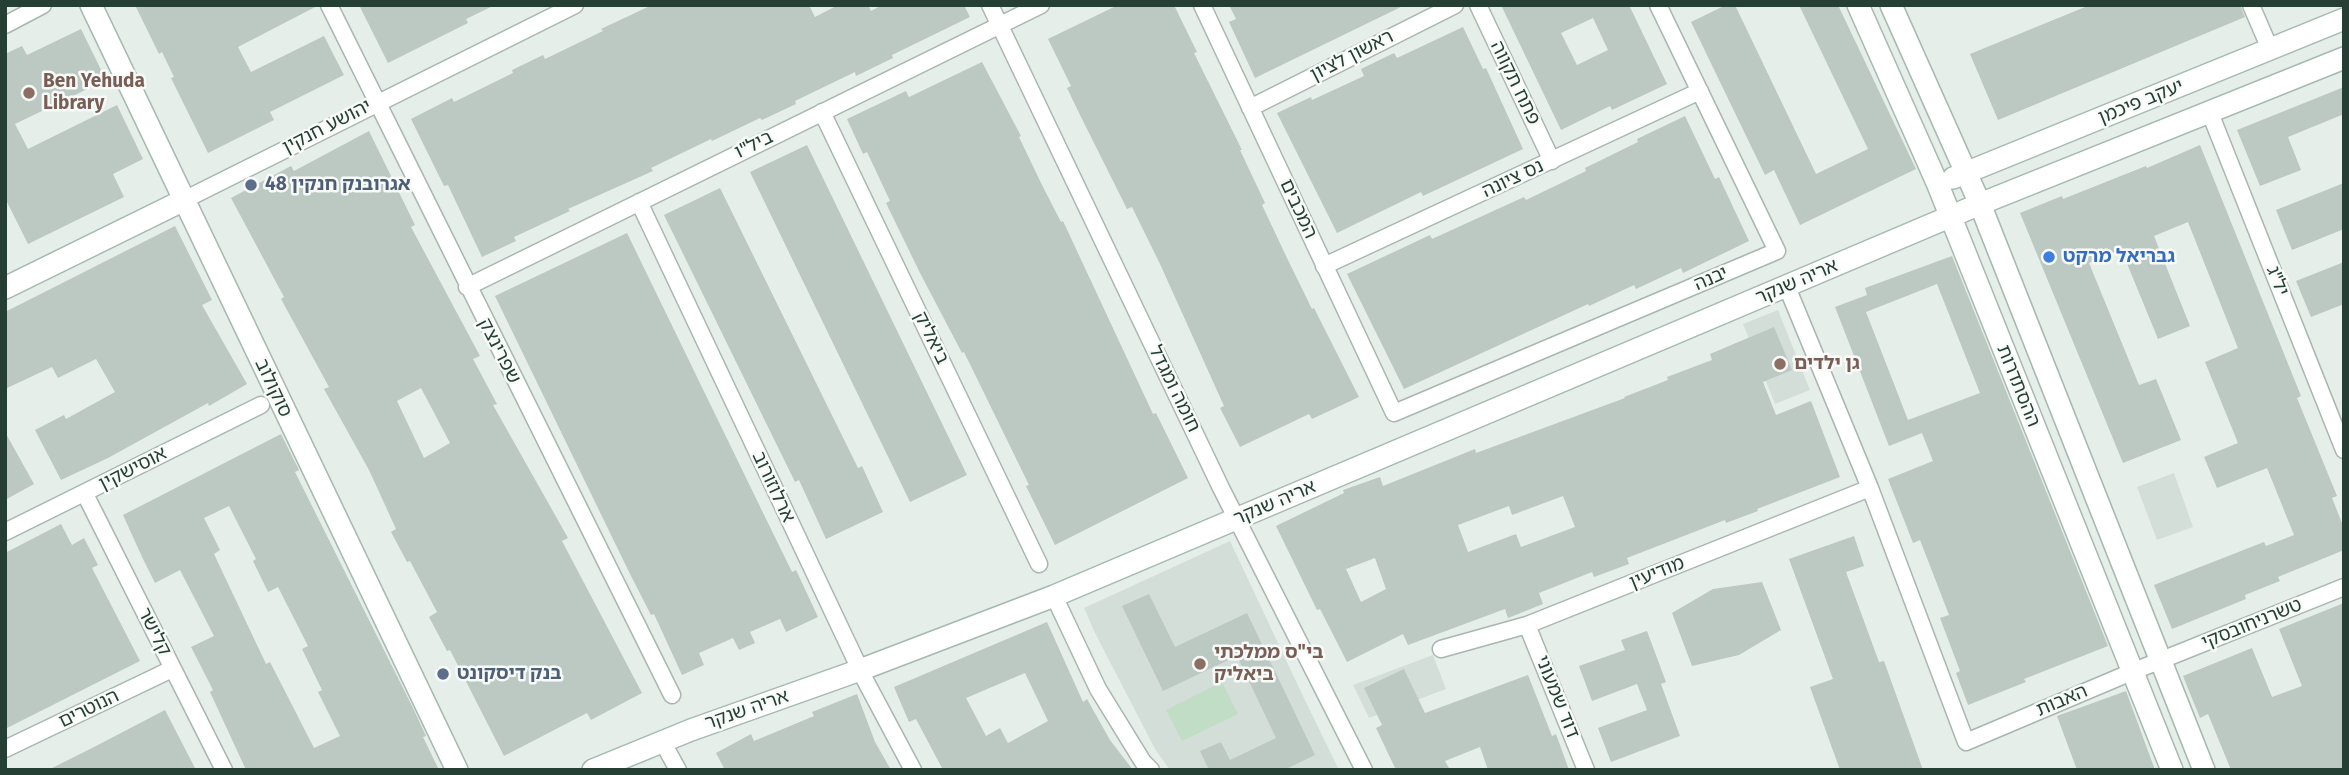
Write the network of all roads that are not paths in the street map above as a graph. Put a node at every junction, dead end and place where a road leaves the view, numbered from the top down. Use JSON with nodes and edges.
{"nodes":[{"id":1,"x":43,"y":5,"type":"edge"},
{"id":2,"x":91,"y":5,"type":"edge"},
{"id":3,"x":329,"y":5,"type":"edge"},
{"id":4,"x":575,"y":5,"type":"edge"},
{"id":5,"x":990,"y":5,"type":"edge"},
{"id":6,"x":1041,"y":5,"type":"edge"},
{"id":7,"x":1202,"y":5,"type":"edge"},
{"id":8,"x":1455,"y":5,"type":"edge"},
{"id":9,"x":1478,"y":5,"type":"edge"},
{"id":10,"x":1658,"y":5,"type":"edge"},
{"id":11,"x":1858,"y":5,"type":"edge"},
{"id":12,"x":1891,"y":5,"type":"edge"},
{"id":13,"x":2251,"y":5,"type":"edge"},
{"id":14,"x":2344,"y":19,"type":"edge"},
{"id":15,"x":999,"y":24,"type":"junction"},
{"id":16,"x":5,"y":25,"type":"edge"},
{"id":17,"x":2270,"y":49,"type":"junction"},
{"id":18,"x":2344,"y":58,"type":"edge"},
{"id":19,"x":1700,"y":91,"type":"junction"},
{"id":20,"x":376,"y":103,"type":"junction"},
{"id":21,"x":1250,"y":108,"type":"junction"},
{"id":22,"x":822,"y":112,"type":"junction"},
{"id":23,"x":2210,"y":113,"type":"junction"},
{"id":24,"x":1552,"y":161,"type":"junction"},
{"id":25,"x":1965,"y":172,"type":"junction"},
{"id":26,"x":1938,"y":185,"type":"junction"},
{"id":27,"x":184,"y":200,"type":"junction"},
{"id":28,"x":639,"y":202,"type":"junction"},
{"id":29,"x":1980,"y":204,"type":"junction"},
{"id":30,"x":1950,"y":217,"type":"junction"},
{"id":31,"x":1325,"y":266,"type":"junction"},
{"id":32,"x":467,"y":287,"type":"junction"},
{"id":33,"x":1787,"y":287,"type":"junction"},
{"id":34,"x":5,"y":288,"type":"edge"},
{"id":35,"x":261,"y":405,"type":"dead end"},
{"id":36,"x":1394,"y":413,"type":"joint"},
{"id":37,"x":2344,"y":450,"type":"edge"},
{"id":38,"x":1870,"y":488,"type":"junction"},
{"id":39,"x":85,"y":494,"type":"junction"},
{"id":40,"x":1239,"y":519,"type":"junction"},
{"id":41,"x":5,"y":532,"type":"edge"},
{"id":42,"x":1040,"y":564,"type":"dead end"},
{"id":43,"x":2344,"y":587,"type":"edge"},
{"id":44,"x":1054,"y":596,"type":"junction"},
{"id":45,"x":1527,"y":625,"type":"junction"},
{"id":46,"x":1441,"y":649,"type":"dead end"},
{"id":47,"x":2160,"y":660,"type":"junction"},
{"id":48,"x":172,"y":669,"type":"junction"},
{"id":49,"x":860,"y":670,"type":"junction"},
{"id":50,"x":2134,"y":671,"type":"junction"},
{"id":51,"x":672,"y":695,"type":"dead end"},
{"id":52,"x":662,"y":741,"type":"junction"},
{"id":53,"x":5,"y":749,"type":"edge"},
{"id":54,"x":224,"y":770,"type":"edge"},
{"id":55,"x":457,"y":770,"type":"edge"},
{"id":56,"x":593,"y":770,"type":"edge"},
{"id":57,"x":678,"y":770,"type":"edge"},
{"id":58,"x":913,"y":770,"type":"edge"},
{"id":59,"x":1151,"y":770,"type":"edge"},
{"id":60,"x":1364,"y":770,"type":"edge"},
{"id":61,"x":1587,"y":770,"type":"edge"},
{"id":62,"x":2172,"y":770,"type":"edge"},
{"id":63,"x":2204,"y":770,"type":"edge"}],
"edges":[{"from":1,"to":16,"type":"street"},
{"from":2,"to":27,"type":"street","name":"סוקולוב"},
{"from":3,"to":20,"type":"street","name":"שפרינצק"},
{"from":4,"to":20,"type":"street","name":"יהושע חנקין"},
{"from":5,"to":15,"type":"street","name":"חומה ומגדל"},
{"from":6,"to":15,"type":"street","name":"ביל\"ו"},
{"from":7,"to":21,"type":"street","name":"המכבים"},
{"from":8,"to":21,"type":"street","name":"ראשון לציון"},
{"from":9,"to":24,"type":"street","name":"פתח תקווה"},
{"from":10,"to":19,"type":"street","name":"יבנה"},
{"from":11,"to":26,"type":"street","name":"ההסתדרות"},
{"from":12,"to":25,"type":"street","name":"ההסתדרות"},
{"from":13,"to":17,"type":"street"},
{"from":14,"to":17,"type":"street","name":"יעקב פיכמן"},
{"from":15,"to":22,"type":"street","name":"ביל\"ו"},
{"from":15,"to":40,"type":"street","name":"חומה ומגדל"},
{"from":17,"to":25,"type":"street","name":"יעקב פיכמן"},
{"from":18,"to":23,"type":"street","name":"יעקב פיכמן"},
{"from":19,"to":24,"type":"street","name":"נס ציונה"},
{"from":19,"to":36,"type":"street","name":"יבנה"},
{"from":20,"to":27,"type":"street","name":"יהושע חנקין"},
{"from":20,"to":32,"type":"street","name":"שפרינצק"},
{"from":21,"to":31,"type":"street","name":"המכבים"},
{"from":22,"to":28,"type":"street","name":"ביל\"ו"},
{"from":22,"to":42,"type":"street","name":"ביאליק"},
{"from":23,"to":29,"type":"street","name":"יעקב פיכמן"},
{"from":23,"to":37,"type":"street","name":"יל\"ג"},
{"from":24,"to":31,"type":"street","name":"נס ציונה"},
{"from":25,"to":26,"type":"street","name":"יעקב פיכמן"},
{"from":25,"to":29,"type":"street","name":"ההסתדרות"},
{"from":26,"to":30,"type":"street","name":"ההסתדרות"},
{"from":27,"to":34,"type":"street","name":"יהושע חנקין"},
{"from":27,"to":55,"type":"street","name":"סוקולוב"},
{"from":28,"to":32,"type":"street","name":"ביל\"ו"},
{"from":28,"to":49,"type":"street","name":"ארלוזורוב"},
{"from":29,"to":30,"type":"street","name":"יעקב פיכמן"},
{"from":29,"to":47,"type":"street","name":"ההסתדרות"},
{"from":30,"to":33,"type":"street","name":"אריה שנקר"},
{"from":30,"to":50,"type":"street","name":"ההסתדרות"},
{"from":31,"to":36,"type":"street","name":"המכבים"},
{"from":32,"to":51,"type":"street","name":"שפרינצק"},
{"from":33,"to":38,"type":"street"},
{"from":33,"to":40,"type":"street","name":"אריה שנקר"},
{"from":35,"to":39,"type":"street","name":"אוסישקין"},
{"from":38,"to":45,"type":"street","name":"מודיעין"},
{"from":38,"to":50,"type":"street","name":"האבות"},
{"from":39,"to":41,"type":"street","name":"אוסישקין"},
{"from":39,"to":48,"type":"street","name":"קלישר"},
{"from":40,"to":44,"type":"street","name":"אריה שנקר"},
{"from":40,"to":60,"type":"street","name":"חומה ומגדל"},
{"from":43,"to":47,"type":"street","name":"טשרניחובסקי"},
{"from":44,"to":49,"type":"street","name":"אריה שנקר"},
{"from":44,"to":59,"type":"street"},
{"from":45,"to":46,"type":"street","name":"מודיעין"},
{"from":45,"to":61,"type":"street","name":"דוד שמעוני"},
{"from":47,"to":50,"type":"street","name":"האבות"},
{"from":47,"to":63,"type":"street","name":"ההסתדרות"},
{"from":48,"to":53,"type":"street","name":"הנוטרים"},
{"from":48,"to":54,"type":"street","name":"קלישר"},
{"from":49,"to":52,"type":"street","name":"אריה שנקר"},
{"from":49,"to":58,"type":"street","name":"ארלוזורוב"},
{"from":50,"to":62,"type":"street","name":"ההסתדרות"},
{"from":52,"to":56,"type":"street","name":"אריה שנקר"},
{"from":52,"to":57,"type":"street"}]}
